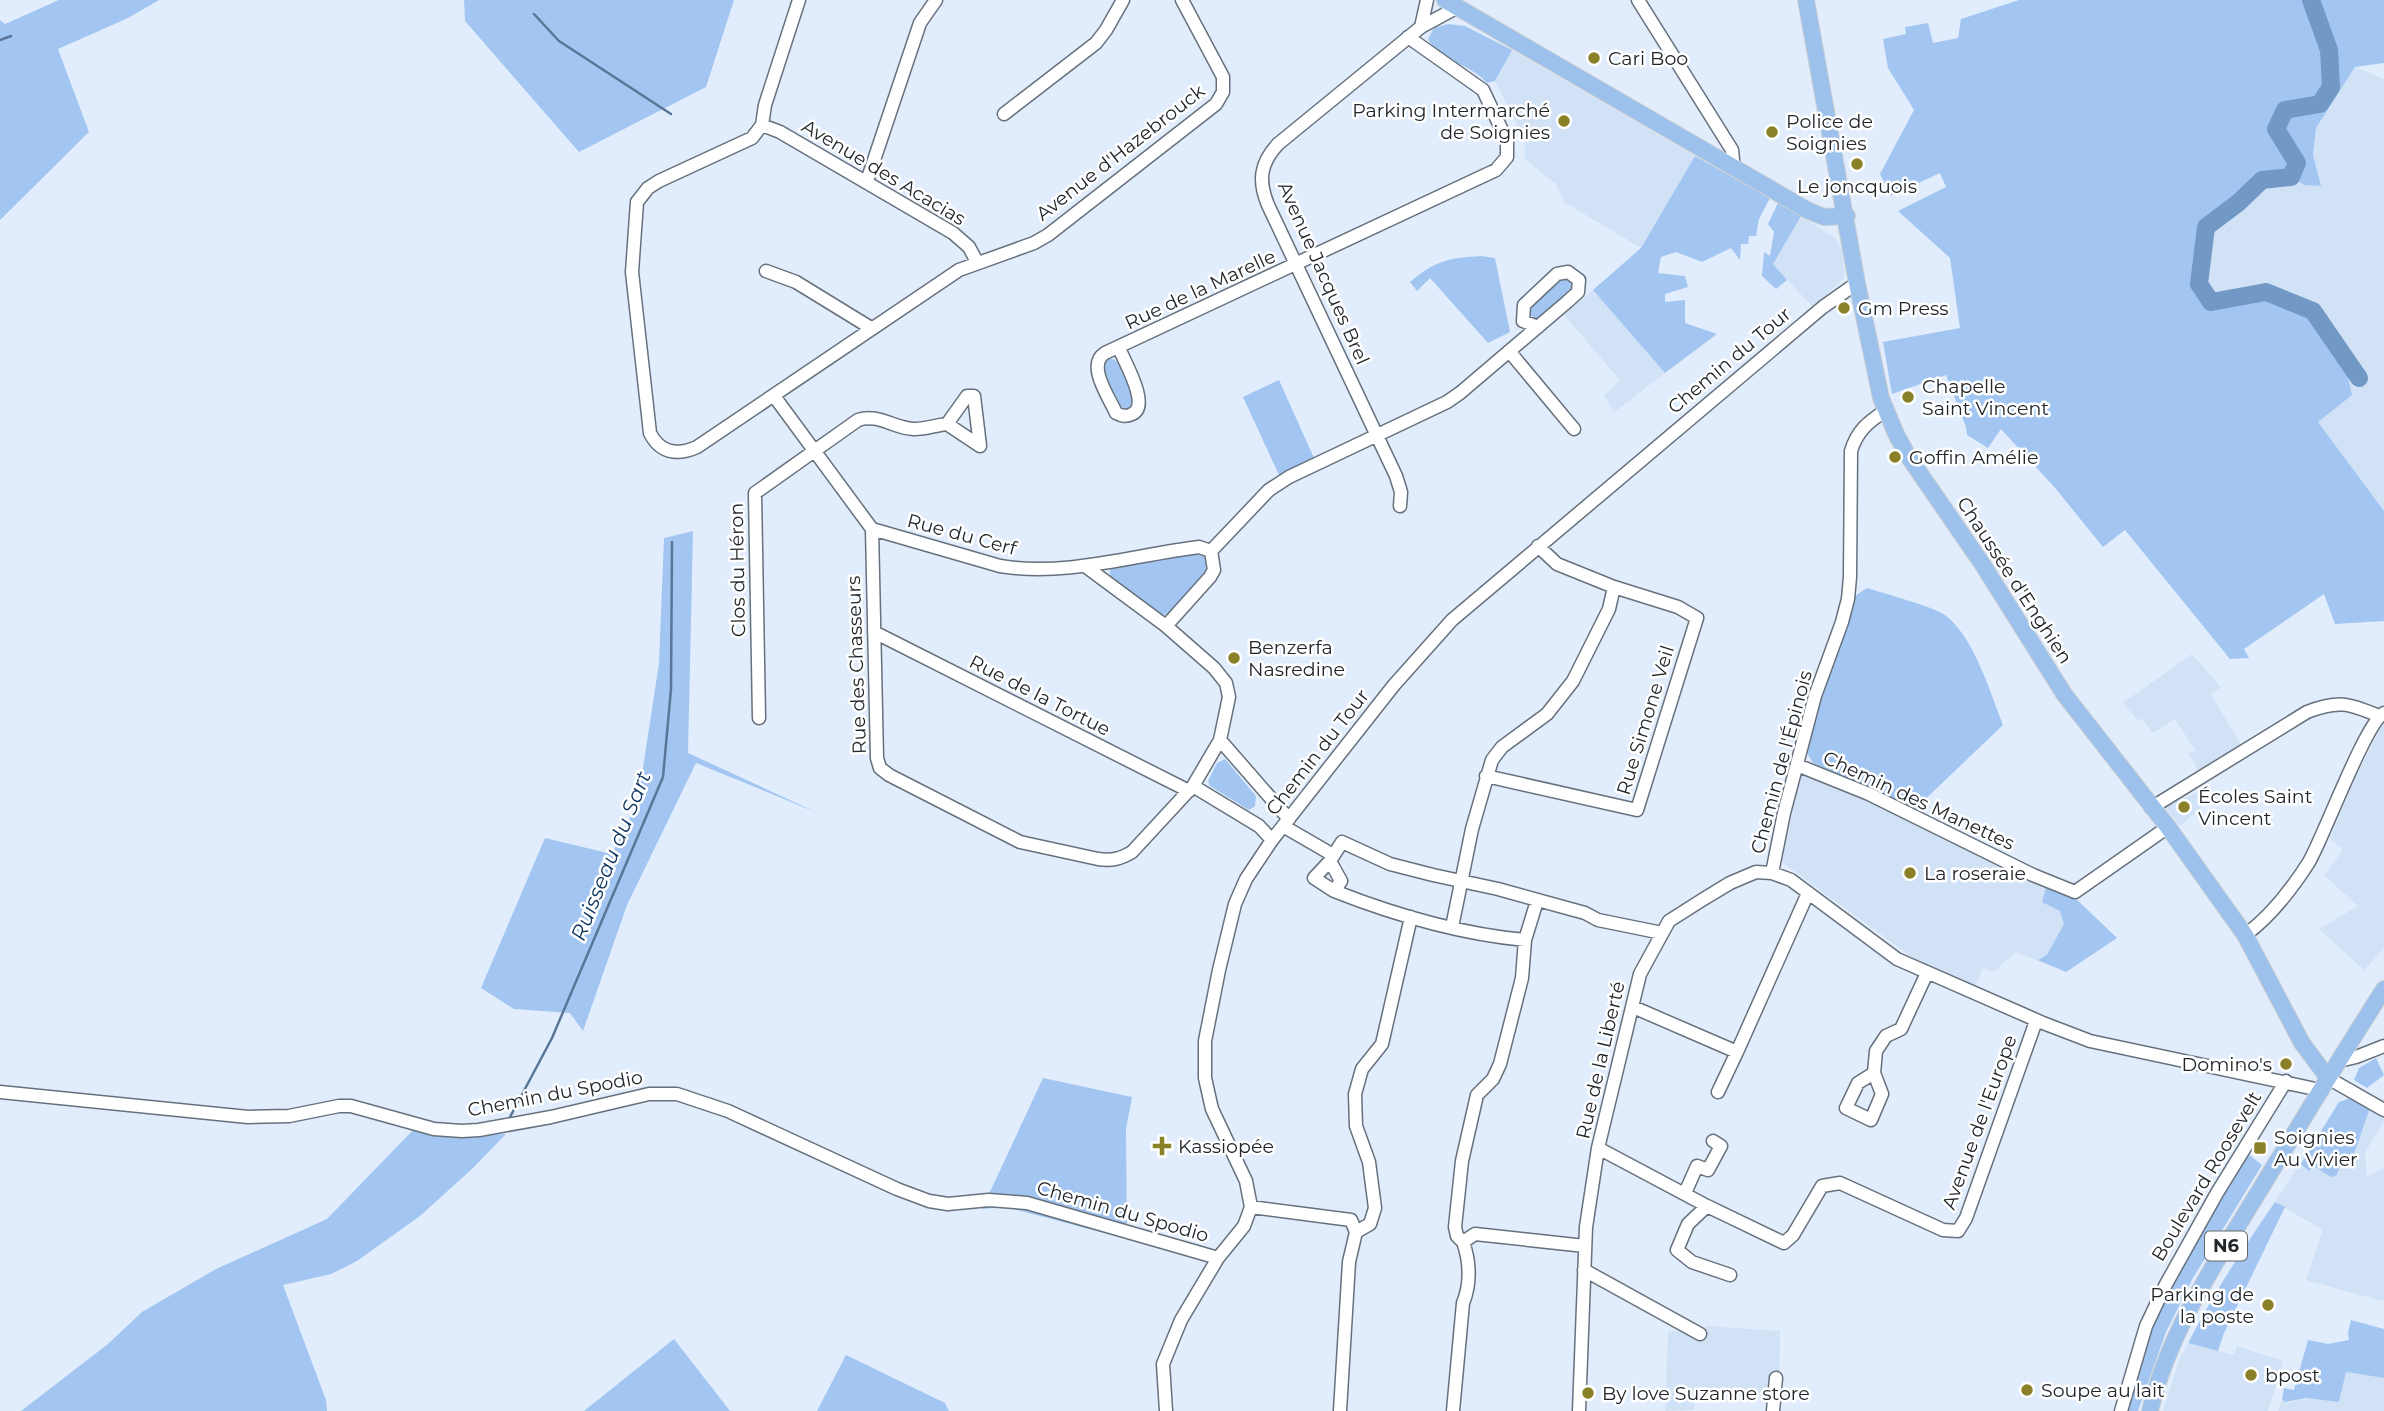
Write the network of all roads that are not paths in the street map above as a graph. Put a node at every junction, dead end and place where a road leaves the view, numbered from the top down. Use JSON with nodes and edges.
{"nodes":[{"id":1,"x":799,"y":0,"type":"edge"},
{"id":2,"x":936,"y":0,"type":"edge"},
{"id":3,"x":1123,"y":0,"type":"edge"},
{"id":4,"x":1182,"y":0,"type":"edge"},
{"id":5,"x":1427,"y":0,"type":"edge"},
{"id":6,"x":1638,"y":0,"type":"edge"},
{"id":7,"x":1806,"y":0,"type":"edge"},
{"id":8,"x":1451,"y":4,"type":"edge"},
{"id":9,"x":1421,"y":27,"type":"junction"},
{"id":10,"x":1408,"y":37,"type":"junction"},
{"id":11,"x":1004,"y":114,"type":"dead end"},
{"id":12,"x":762,"y":125,"type":"junction"},
{"id":13,"x":1734,"y":169,"type":"junction"},
{"id":14,"x":867,"y":181,"type":"junction"},
{"id":15,"x":1847,"y":216,"type":"junction"},
{"id":16,"x":977,"y":262,"type":"junction"},
{"id":17,"x":1297,"y":264,"type":"junction"},
{"id":18,"x":766,"y":271,"type":"dead end"},
{"id":19,"x":1857,"y":283,"type":"junction"},
{"id":20,"x":1538,"y":327,"type":"junction"},
{"id":21,"x":872,"y":328,"type":"junction"},
{"id":22,"x":1119,"y":348,"type":"junction"},
{"id":23,"x":1509,"y":352,"type":"junction"},
{"id":24,"x":774,"y":396,"type":"junction"},
{"id":25,"x":1885,"y":411,"type":"junction"},
{"id":26,"x":947,"y":424,"type":"dead end"},
{"id":27,"x":1574,"y":429,"type":"dead end"},
{"id":28,"x":1377,"y":434,"type":"junction"},
{"id":29,"x":814,"y":452,"type":"junction"},
{"id":30,"x":1400,"y":506,"type":"dead end"},
{"id":31,"x":872,"y":529,"type":"junction"},
{"id":32,"x":1538,"y":546,"type":"junction"},
{"id":33,"x":1211,"y":551,"type":"junction"},
{"id":34,"x":1085,"y":566,"type":"junction"},
{"id":35,"x":1614,"y":587,"type":"junction"},
{"id":36,"x":1166,"y":626,"type":"junction"},
{"id":37,"x":874,"y":632,"type":"junction"},
{"id":38,"x":2382,"y":714,"type":"edge"},
{"id":39,"x":759,"y":718,"type":"dead end"},
{"id":40,"x":1220,"y":740,"type":"junction"},
{"id":41,"x":1797,"y":765,"type":"junction"},
{"id":42,"x":1486,"y":776,"type":"junction"},
{"id":43,"x":1191,"y":789,"type":"junction"},
{"id":44,"x":2151,"y":808,"type":"junction"},
{"id":45,"x":1286,"y":823,"type":"junction"},
{"id":46,"x":2168,"y":827,"type":"junction"},
{"id":47,"x":1272,"y":840,"type":"junction"},
{"id":48,"x":1331,"y":858,"type":"junction"},
{"id":49,"x":1772,"y":873,"type":"junction"},
{"id":50,"x":1461,"y":881,"type":"junction"},
{"id":51,"x":1334,"y":891,"type":"junction"},
{"id":52,"x":1808,"y":892,"type":"junction"},
{"id":53,"x":1537,"y":901,"type":"junction"},
{"id":54,"x":1411,"y":917,"type":"junction"},
{"id":55,"x":1452,"y":927,"type":"junction"},
{"id":56,"x":1662,"y":933,"type":"junction"},
{"id":57,"x":2245,"y":935,"type":"junction"},
{"id":58,"x":1525,"y":940,"type":"junction"},
{"id":59,"x":1927,"y":973,"type":"junction"},
{"id":60,"x":2384,"y":989,"type":"edge"},
{"id":61,"x":1633,"y":1007,"type":"junction"},
{"id":62,"x":2036,"y":1021,"type":"junction"},
{"id":63,"x":2384,"y":1046,"type":"edge"},
{"id":64,"x":1737,"y":1052,"type":"junction"},
{"id":65,"x":2339,"y":1060,"type":"junction"},
{"id":66,"x":1874,"y":1073,"type":"dead end"},
{"id":67,"x":2286,"y":1081,"type":"junction"},
{"id":68,"x":2324,"y":1084,"type":"junction"},
{"id":69,"x":0,"y":1092,"type":"edge"},
{"id":70,"x":1718,"y":1092,"type":"dead end"},
{"id":71,"x":2384,"y":1110,"type":"edge"},
{"id":72,"x":1713,"y":1141,"type":"dead end"},
{"id":73,"x":1598,"y":1148,"type":"junction"},
{"id":74,"x":1685,"y":1193,"type":"junction"},
{"id":75,"x":1707,"y":1206,"type":"junction"},
{"id":76,"x":1251,"y":1207,"type":"junction"},
{"id":77,"x":1356,"y":1232,"type":"junction"},
{"id":78,"x":1460,"y":1239,"type":"junction"},
{"id":79,"x":1585,"y":1246,"type":"junction"},
{"id":80,"x":1218,"y":1258,"type":"junction"},
{"id":81,"x":1584,"y":1270,"type":"junction"},
{"id":82,"x":1730,"y":1275,"type":"dead end"},
{"id":83,"x":1700,"y":1335,"type":"dead end"},
{"id":84,"x":1776,"y":1378,"type":"dead end"},
{"id":85,"x":1166,"y":1411,"type":"edge"},
{"id":86,"x":1340,"y":1411,"type":"edge"},
{"id":87,"x":1453,"y":1411,"type":"edge"},
{"id":88,"x":1580,"y":1411,"type":"edge"},
{"id":89,"x":1773,"y":1411,"type":"edge"},
{"id":90,"x":2121,"y":1411,"type":"edge"},
{"id":91,"x":2150,"y":1411,"type":"edge"}],
"edges":[{"from":1,"to":12,"type":"street"},
{"from":2,"to":14,"type":"street"},
{"from":3,"to":11,"type":"street"},
{"from":4,"to":16,"type":"street","name":"Avenue d'Hazebrouck"},
{"from":5,"to":9,"type":"street"},
{"from":6,"to":13,"type":"street"},
{"from":7,"to":15,"type":"main road","name":"Chaussée d'Enghien"},
{"from":8,"to":9,"type":"street","name":"Avenue Jacques Brel"},
{"from":8,"to":13,"type":"main road"},
{"from":9,"to":10,"type":"street","name":"Avenue Jacques Brel"},
{"from":10,"to":17,"type":"street","name":"Avenue Jacques Brel"},
{"from":10,"to":17,"type":"street","name":"Rue de la Marelle"},
{"from":12,"to":14,"type":"street","name":"Avenue des Acacias"},
{"from":12,"to":24,"type":"street","name":"Avenue d'Hazebrouck"},
{"from":13,"to":15,"type":"main road"},
{"from":14,"to":16,"type":"street","name":"Avenue des Acacias"},
{"from":15,"to":19,"type":"main road","name":"Chaussée d'Enghien"},
{"from":16,"to":21,"type":"street","name":"Avenue d'Hazebrouck"},
{"from":17,"to":22,"type":"street","name":"Rue de la Marelle"},
{"from":17,"to":28,"type":"street","name":"Avenue Jacques Brel"},
{"from":18,"to":21,"type":"street"},
{"from":19,"to":25,"type":"main road","name":"Chaussée d'Enghien"},
{"from":19,"to":32,"type":"street","name":"Chemin du Tour"},
{"from":20,"to":20,"type":"street"},
{"from":20,"to":23,"type":"street"},
{"from":21,"to":24,"type":"street","name":"Avenue d'Hazebrouck"},
{"from":22,"to":22,"type":"street","name":"Rue de la Marelle"},
{"from":23,"to":27,"type":"street"},
{"from":23,"to":28,"type":"street"},
{"from":24,"to":29,"type":"street"},
{"from":25,"to":41,"type":"street","name":"Chemin de l'Épinois"},
{"from":25,"to":44,"type":"main road","name":"Chaussée d'Enghien"},
{"from":26,"to":29,"type":"street"},
{"from":28,"to":30,"type":"street","name":"Avenue Jacques Brel"},
{"from":28,"to":33,"type":"street"},
{"from":29,"to":31,"type":"street"},
{"from":29,"to":39,"type":"street","name":"Clos du Héron"},
{"from":31,"to":34,"type":"street","name":"Rue du Cerf"},
{"from":31,"to":37,"type":"street","name":"Rue des Chasseurs"},
{"from":32,"to":35,"type":"street"},
{"from":32,"to":45,"type":"street","name":"Chemin du Tour"},
{"from":33,"to":34,"type":"street","name":"Rue du Cerf"},
{"from":33,"to":36,"type":"street"},
{"from":34,"to":36,"type":"street"},
{"from":35,"to":42,"type":"street"},
{"from":35,"to":42,"type":"street","name":"Rue Simone Veil"},
{"from":36,"to":40,"type":"street"},
{"from":37,"to":43,"type":"street","name":"Rue de la Tortue"},
{"from":37,"to":43,"type":"street","name":"Rue des Chasseurs"},
{"from":38,"to":44,"type":"street"},
{"from":38,"to":57,"type":"street"},
{"from":40,"to":43,"type":"street"},
{"from":40,"to":45,"type":"street"},
{"from":41,"to":46,"type":"street","name":"Chemin des Manettes"},
{"from":41,"to":49,"type":"street","name":"Chemin de l'Épinois"},
{"from":42,"to":50,"type":"street"},
{"from":43,"to":47,"type":"street","name":"Rue de la Tortue"},
{"from":44,"to":46,"type":"main road","name":"Chaussée d'Enghien"},
{"from":45,"to":47,"type":"street","name":"Chemin du Tour"},
{"from":45,"to":48,"type":"street"},
{"from":46,"to":57,"type":"main road","name":"Chaussée d'Enghien"},
{"from":47,"to":76,"type":"street","name":"Chemin du Tour"},
{"from":48,"to":50,"type":"street"},
{"from":48,"to":51,"type":"street"},
{"from":48,"to":51,"type":"street"},
{"from":49,"to":52,"type":"street","name":"Chemin de l'Épinois"},
{"from":49,"to":56,"type":"street","name":"Rue de la Liberté"},
{"from":50,"to":53,"type":"street"},
{"from":50,"to":55,"type":"street"},
{"from":51,"to":54,"type":"street"},
{"from":52,"to":59,"type":"street","name":"Chemin de l'Épinois"},
{"from":52,"to":64,"type":"street"},
{"from":53,"to":56,"type":"street"},
{"from":53,"to":58,"type":"street"},
{"from":54,"to":55,"type":"street"},
{"from":54,"to":77,"type":"street"},
{"from":55,"to":58,"type":"street"},
{"from":56,"to":61,"type":"street","name":"Rue de la Liberté"},
{"from":57,"to":68,"type":"main road","name":"Chaussée d'Enghien"},
{"from":58,"to":78,"type":"street"},
{"from":59,"to":62,"type":"street","name":"Chemin de l'Épinois"},
{"from":59,"to":66,"type":"street"},
{"from":60,"to":65,"type":"main road","number":"N6"},
{"from":61,"to":64,"type":"street"},
{"from":61,"to":73,"type":"street","name":"Rue de la Liberté"},
{"from":62,"to":67,"type":"street","name":"Chemin de l'Épinois"},
{"from":62,"to":75,"type":"street","name":"Avenue de l'Europe"},
{"from":63,"to":65,"type":"street"},
{"from":64,"to":70,"type":"street"},
{"from":65,"to":68,"type":"main road","number":"N6"},
{"from":67,"to":68,"type":"street","name":"Chemin de l'Épinois"},
{"from":67,"to":90,"type":"street","name":"Boulevard Roosevelt"},
{"from":68,"to":71,"type":"street","name":"Chemin de l'Épinois"},
{"from":68,"to":91,"type":"main road","number":"N6"},
{"from":69,"to":80,"type":"street","name":"Chemin du Spodio"},
{"from":72,"to":74,"type":"street"},
{"from":73,"to":74,"type":"street","name":"Avenue de l'Europe"},
{"from":73,"to":79,"type":"street","name":"Rue de la Liberté"},
{"from":74,"to":75,"type":"street","name":"Avenue de l'Europe"},
{"from":75,"to":82,"type":"street"},
{"from":76,"to":77,"type":"street"},
{"from":76,"to":80,"type":"street"},
{"from":77,"to":86,"type":"street"},
{"from":78,"to":79,"type":"street"},
{"from":78,"to":87,"type":"street"},
{"from":79,"to":81,"type":"street","name":"Rue de la Liberté"},
{"from":80,"to":85,"type":"street"},
{"from":81,"to":83,"type":"street"},
{"from":81,"to":88,"type":"street","name":"Rue de la Liberté"},
{"from":84,"to":89,"type":"street"}]}
